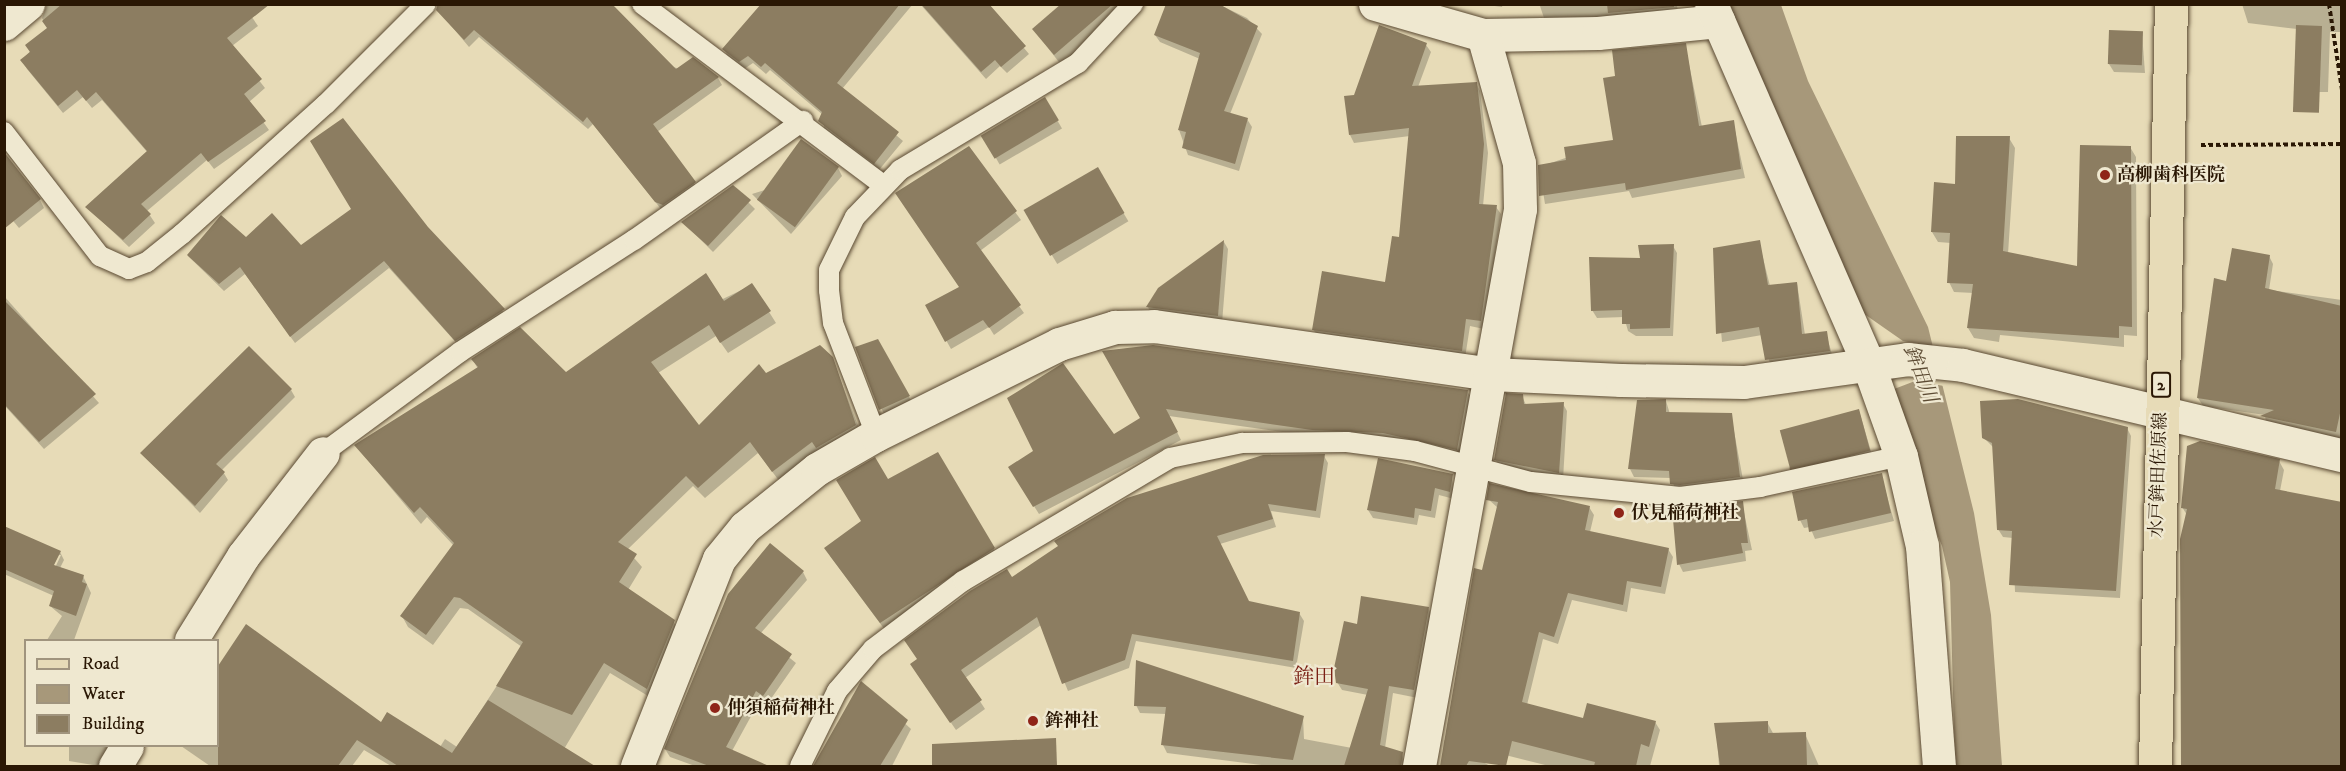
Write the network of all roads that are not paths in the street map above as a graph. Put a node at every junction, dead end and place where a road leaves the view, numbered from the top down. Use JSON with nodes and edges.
{"nodes":[{"id":1,"x":28,"y":4,"type":"edge"},
{"id":2,"x":426,"y":4,"type":"edge"},
{"id":3,"x":642,"y":4,"type":"edge"},
{"id":4,"x":1133,"y":4,"type":"edge"},
{"id":5,"x":1375,"y":4,"type":"edge"},
{"id":6,"x":2171,"y":4,"type":"edge"},
{"id":7,"x":1714,"y":13,"type":"edge"},
{"id":8,"x":4,"y":24,"type":"edge"},
{"id":9,"x":1483,"y":35,"type":"junction"},
{"id":10,"x":803,"y":121,"type":"junction"},
{"id":11,"x":4,"y":132,"type":"edge"},
{"id":12,"x":883,"y":185,"type":"junction"},
{"id":13,"x":1874,"y":363,"type":"junction"},
{"id":14,"x":1491,"y":374,"type":"junction"},
{"id":15,"x":2161,"y":410,"type":"junction"},
{"id":16,"x":876,"y":435,"type":"junction"},
{"id":17,"x":323,"y":453,"type":"joint"},
{"id":18,"x":2342,"y":455,"type":"edge"},
{"id":19,"x":1901,"y":456,"type":"junction"},
{"id":20,"x":1470,"y":464,"type":"junction"},
{"id":21,"x":192,"y":639,"type":"edge"},
{"id":22,"x":126,"y":747,"type":"edge"},
{"id":23,"x":115,"y":766,"type":"edge"},
{"id":24,"x":636,"y":766,"type":"edge"},
{"id":25,"x":800,"y":766,"type":"edge"},
{"id":26,"x":1419,"y":766,"type":"edge"},
{"id":27,"x":1939,"y":766,"type":"edge"},
{"id":28,"x":2155,"y":766,"type":"edge"}],
"edges":[{"from":1,"to":8,"type":"street"},
{"from":2,"to":11,"type":"lane"},
{"from":3,"to":10,"type":"lane"},
{"from":4,"to":12,"type":"lane"},
{"from":5,"to":9,"type":"street"},
{"from":6,"to":15,"type":"main road","name":"水戸鉾田佐原線","number":"2"},
{"from":7,"to":9,"type":"street"},
{"from":7,"to":13,"type":"street"},
{"from":9,"to":14,"type":"street"},
{"from":10,"to":12,"type":"lane"},
{"from":10,"to":17,"type":"lane"},
{"from":12,"to":16,"type":"lane"},
{"from":13,"to":14,"type":"street"},
{"from":13,"to":15,"type":"street"},
{"from":13,"to":19,"type":"street"},
{"from":14,"to":16,"type":"street"},
{"from":14,"to":20,"type":"street"},
{"from":15,"to":18,"type":"street"},
{"from":15,"to":28,"type":"main road","name":"水戸鉾田佐原線","number":"2"},
{"from":16,"to":24,"type":"street"},
{"from":17,"to":21,"type":"street"},
{"from":19,"to":20,"type":"lane"},
{"from":19,"to":27,"type":"street"},
{"from":20,"to":25,"type":"lane"},
{"from":20,"to":26,"type":"street"},
{"from":22,"to":23,"type":"street"}]}
